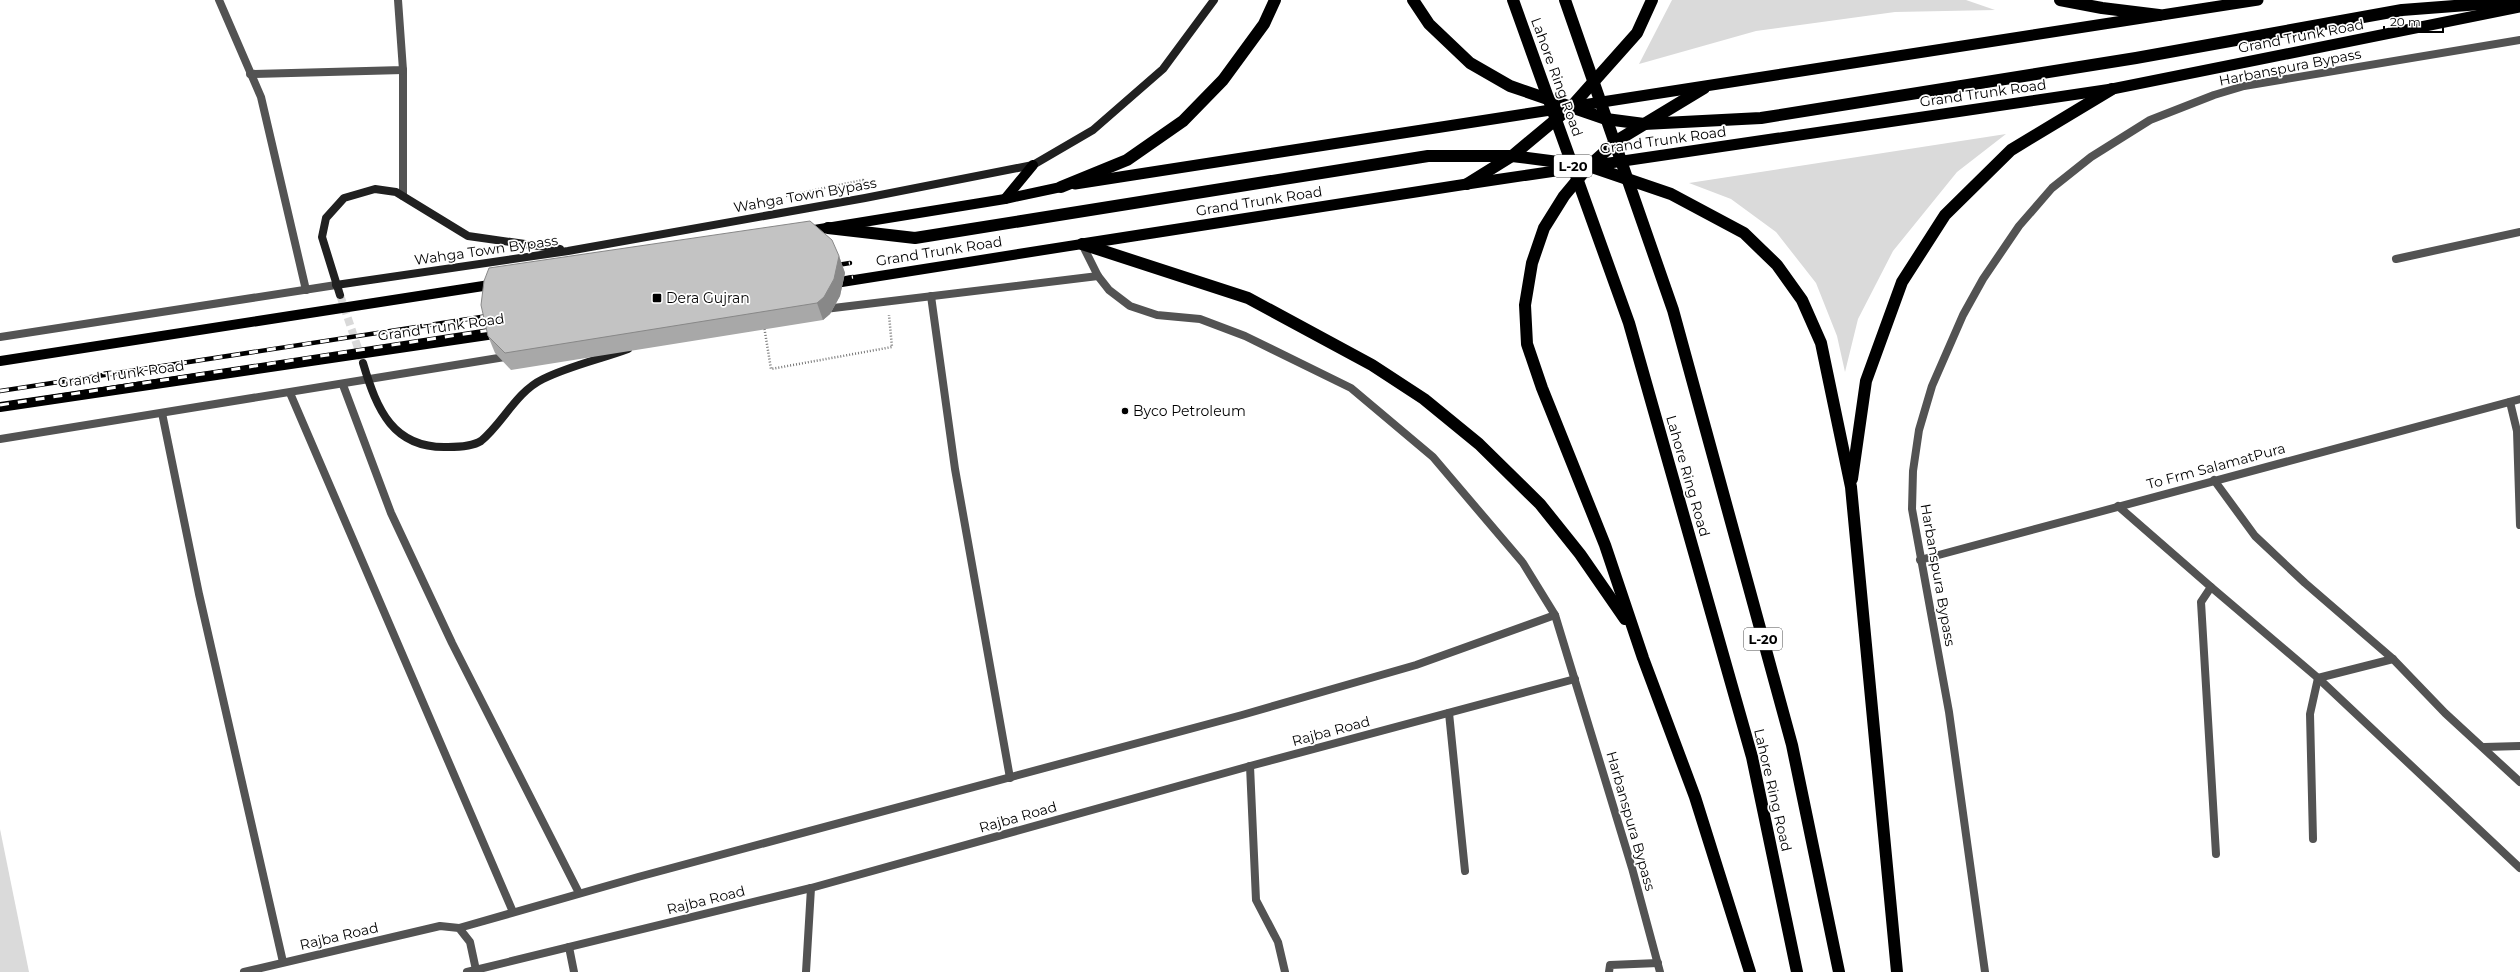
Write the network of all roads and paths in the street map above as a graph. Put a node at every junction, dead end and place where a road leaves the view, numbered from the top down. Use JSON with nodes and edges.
{"nodes":[{"id":1,"x":219,"y":0,"type":"edge"},
{"id":2,"x":398,"y":0,"type":"edge"},
{"id":3,"x":1214,"y":0,"type":"edge"},
{"id":4,"x":1275,"y":0,"type":"edge"},
{"id":5,"x":1413,"y":0,"type":"edge"},
{"id":6,"x":1566,"y":0,"type":"edge"},
{"id":7,"x":1652,"y":0,"type":"edge"},
{"id":8,"x":2060,"y":0,"type":"edge"},
{"id":9,"x":2258,"y":0,"type":"edge"},
{"id":10,"x":2520,"y":1,"type":"edge"},
{"id":11,"x":1515,"y":4,"type":"edge"},
{"id":12,"x":2520,"y":7,"type":"edge"},
{"id":13,"x":2159,"y":15,"type":"junction"},
{"id":14,"x":2520,"y":40,"type":"edge"},
{"id":15,"x":403,"y":70,"type":"junction"},
{"id":16,"x":250,"y":74,"type":"junction"},
{"id":17,"x":1704,"y":88,"type":"junction"},
{"id":18,"x":2112,"y":89,"type":"junction"},
{"id":19,"x":1572,"y":106,"type":"junction"},
{"id":20,"x":1644,"y":124,"type":"junction"},
{"id":21,"x":1512,"y":156,"type":"junction"},
{"id":22,"x":1033,"y":165,"type":"junction"},
{"id":23,"x":1589,"y":166,"type":"junction"},
{"id":24,"x":863,"y":180,"type":"dead end"},
{"id":25,"x":1467,"y":184,"type":"junction"},
{"id":26,"x":1061,"y":186,"type":"junction"},
{"id":27,"x":403,"y":196,"type":"junction"},
{"id":28,"x":782,"y":197,"type":"dead end"},
{"id":29,"x":1005,"y":199,"type":"junction"},
{"id":30,"x":828,"y":228,"type":"junction"},
{"id":31,"x":2520,"y":232,"type":"edge"},
{"id":32,"x":798,"y":233,"type":"edge"},
{"id":33,"x":1082,"y":244,"type":"junction"},
{"id":34,"x":568,"y":251,"type":"junction"},
{"id":35,"x":2396,"y":259,"type":"dead end"},
{"id":36,"x":1098,"y":276,"type":"junction"},
{"id":37,"x":503,"y":283,"type":"edge"},
{"id":38,"x":336,"y":285,"type":"junction"},
{"id":39,"x":818,"y":286,"type":"edge"},
{"id":40,"x":306,"y":290,"type":"junction"},
{"id":41,"x":340,"y":295,"type":"tunnel mouth"},
{"id":42,"x":931,"y":296,"type":"junction"},
{"id":43,"x":887,"y":301,"type":"junction"},
{"id":44,"x":818,"y":310,"type":"edge"},
{"id":45,"x":763,"y":322,"type":"edge"},
{"id":46,"x":512,"y":332,"type":"edge"},
{"id":47,"x":0,"y":337,"type":"edge"},
{"id":48,"x":636,"y":347,"type":"edge"},
{"id":49,"x":523,"y":354,"type":"edge"},
{"id":50,"x":0,"y":361,"type":"edge"},
{"id":51,"x":363,"y":363,"type":"tunnel mouth"},
{"id":52,"x":368,"y":381,"type":"junction"},
{"id":53,"x":343,"y":385,"type":"junction"},
{"id":54,"x":290,"y":393,"type":"junction"},
{"id":55,"x":2520,"y":399,"type":"edge"},
{"id":56,"x":2510,"y":402,"type":"junction"},
{"id":57,"x":0,"y":407,"type":"edge"},
{"id":58,"x":162,"y":413,"type":"junction"},
{"id":59,"x":0,"y":439,"type":"edge"},
{"id":60,"x":2214,"y":480,"type":"junction"},
{"id":61,"x":1851,"y":487,"type":"junction"},
{"id":62,"x":2118,"y":506,"type":"junction"},
{"id":63,"x":2520,"y":525,"type":"edge"},
{"id":64,"x":1920,"y":560,"type":"junction"},
{"id":65,"x":2211,"y":586,"type":"junction"},
{"id":66,"x":1555,"y":615,"type":"junction"},
{"id":67,"x":1634,"y":632,"type":"junction"},
{"id":68,"x":2393,"y":659,"type":"junction"},
{"id":69,"x":2318,"y":678,"type":"junction"},
{"id":70,"x":1575,"y":679,"type":"junction"},
{"id":71,"x":1449,"y":713,"type":"junction"},
{"id":72,"x":2520,"y":746,"type":"edge"},
{"id":73,"x":2484,"y":747,"type":"junction"},
{"id":74,"x":1250,"y":766,"type":"junction"},
{"id":75,"x":1010,"y":778,"type":"junction"},
{"id":76,"x":2520,"y":782,"type":"edge"},
{"id":77,"x":2313,"y":839,"type":"dead end"},
{"id":78,"x":2216,"y":854,"type":"dead end"},
{"id":79,"x":2520,"y":868,"type":"edge"},
{"id":80,"x":1465,"y":871,"type":"dead end"},
{"id":81,"x":811,"y":888,"type":"junction"},
{"id":82,"x":579,"y":893,"type":"junction"},
{"id":83,"x":513,"y":912,"type":"junction"},
{"id":84,"x":459,"y":928,"type":"junction"},
{"id":85,"x":569,"y":947,"type":"junction"},
{"id":86,"x":284,"y":962,"type":"junction"},
{"id":87,"x":1658,"y":963,"type":"junction"},
{"id":88,"x":476,"y":970,"type":"junction"},
{"id":89,"x":244,"y":972,"type":"edge"},
{"id":90,"x":467,"y":972,"type":"edge"},
{"id":91,"x":574,"y":972,"type":"edge"},
{"id":92,"x":806,"y":972,"type":"edge"},
{"id":93,"x":1285,"y":972,"type":"edge"},
{"id":94,"x":1609,"y":972,"type":"edge"},
{"id":95,"x":1660,"y":972,"type":"edge"},
{"id":96,"x":1750,"y":972,"type":"edge"},
{"id":97,"x":1797,"y":972,"type":"edge"},
{"id":98,"x":1839,"y":972,"type":"edge"},
{"id":99,"x":1898,"y":972,"type":"edge"},
{"id":100,"x":1984,"y":972,"type":"edge"}],
"edges":[{"from":1,"to":16,"type":"street"},
{"from":2,"to":15,"type":"street"},
{"from":3,"to":22,"type":"main road","name":"Wahga Town Bypass"},
{"from":4,"to":26,"type":"highway"},
{"from":5,"to":19,"type":"highway"},
{"from":6,"to":98,"type":"highway","name":"Lahore Ring Road","number":"L-20"},
{"from":7,"to":19,"type":"highway"},
{"from":8,"to":13,"type":"highway"},
{"from":9,"to":13,"type":"highway"},
{"from":10,"to":20,"type":"highway"},
{"from":11,"to":97,"type":"highway","name":"Lahore Ring Road","number":"L-20"},
{"from":12,"to":18,"type":"highway","name":"Grand Trunk Road"},
{"from":13,"to":17,"type":"highway"},
{"from":14,"to":64,"type":"street","name":"Harbanspura Bypass"},
{"from":15,"to":16,"type":"street"},
{"from":15,"to":27,"type":"street"},
{"from":16,"to":40,"type":"street"},
{"from":17,"to":19,"type":"highway"},
{"from":17,"to":20,"type":"highway"},
{"from":18,"to":23,"type":"highway","name":"Grand Trunk Road"},
{"from":18,"to":61,"type":"highway"},
{"from":19,"to":20,"type":"highway"},
{"from":19,"to":21,"type":"highway"},
{"from":19,"to":26,"type":"highway"},
{"from":20,"to":23,"type":"highway"},
{"from":21,"to":23,"type":"highway"},
{"from":21,"to":25,"type":"highway"},
{"from":21,"to":30,"type":"highway"},
{"from":22,"to":29,"type":"main road"},
{"from":22,"to":34,"type":"main road","name":"Wahga Town Bypass"},
{"from":23,"to":25,"type":"highway","name":"Grand Trunk Road"},
{"from":23,"to":61,"type":"highway"},
{"from":23,"to":67,"type":"highway"},
{"from":24,"to":28,"type":"path"},
{"from":25,"to":33,"type":"highway","name":"Grand Trunk Road"},
{"from":26,"to":29,"type":"main road"},
{"from":27,"to":34,"type":"main road"},
{"from":27,"to":38,"type":"main road"},
{"from":29,"to":30,"type":"main road"},
{"from":30,"to":32,"type":"main road"},
{"from":31,"to":35,"type":"street"},
{"from":33,"to":36,"type":"street","name":"Harbanspura Bypass"},
{"from":33,"to":39,"type":"main road","name":"Grand Trunk Road"},
{"from":33,"to":67,"type":"highway"},
{"from":34,"to":38,"type":"main road","name":"Wahga Town Bypass"},
{"from":36,"to":42,"type":"street"},
{"from":36,"to":66,"type":"street","name":"Harbanspura Bypass"},
{"from":37,"to":50,"type":"main road"},
{"from":38,"to":40,"type":"street"},
{"from":38,"to":41,"type":"main road"},
{"from":40,"to":47,"type":"street"},
{"from":42,"to":43,"type":"street"},
{"from":42,"to":75,"type":"street"},
{"from":43,"to":44,"type":"street"},
{"from":43,"to":45,"type":"path"},
{"from":46,"to":57,"type":"main road","name":"Grand Trunk Road"},
{"from":48,"to":52,"type":"main road"},
{"from":49,"to":52,"type":"street"},
{"from":51,"to":52,"type":"main road"},
{"from":52,"to":53,"type":"street"},
{"from":53,"to":54,"type":"street"},
{"from":53,"to":82,"type":"street"},
{"from":54,"to":58,"type":"street"},
{"from":54,"to":83,"type":"street"},
{"from":55,"to":56,"type":"street","name":"To Frm SalamatPura"},
{"from":56,"to":60,"type":"street","name":"To Frm SalamatPura"},
{"from":56,"to":63,"type":"street"},
{"from":58,"to":59,"type":"street"},
{"from":58,"to":86,"type":"street"},
{"from":60,"to":62,"type":"street","name":"To Frm SalamatPura"},
{"from":60,"to":68,"type":"street"},
{"from":61,"to":99,"type":"highway"},
{"from":62,"to":64,"type":"street","name":"To Frm SalamatPura"},
{"from":62,"to":65,"type":"street"},
{"from":64,"to":100,"type":"street","name":"Harbanspura Bypass"},
{"from":65,"to":69,"type":"street"},
{"from":65,"to":78,"type":"street"},
{"from":66,"to":70,"type":"street","name":"Harbanspura Bypass"},
{"from":66,"to":75,"type":"street"},
{"from":67,"to":96,"type":"highway"},
{"from":68,"to":69,"type":"street"},
{"from":68,"to":73,"type":"street"},
{"from":69,"to":77,"type":"street"},
{"from":69,"to":79,"type":"street"},
{"from":70,"to":71,"type":"street","name":"Rajba Road"},
{"from":70,"to":87,"type":"street","name":"Harbanspura Bypass"},
{"from":71,"to":74,"type":"street","name":"Rajba Road"},
{"from":71,"to":80,"type":"street"},
{"from":72,"to":73,"type":"street"},
{"from":73,"to":76,"type":"street"},
{"from":74,"to":81,"type":"street","name":"Rajba Road"},
{"from":74,"to":93,"type":"street"},
{"from":75,"to":82,"type":"street"},
{"from":81,"to":85,"type":"street","name":"Rajba Road"},
{"from":81,"to":92,"type":"street"},
{"from":82,"to":83,"type":"street"},
{"from":83,"to":84,"type":"street"},
{"from":84,"to":86,"type":"street","name":"Rajba Road"},
{"from":84,"to":88,"type":"street"},
{"from":85,"to":88,"type":"street","name":"Rajba Road"},
{"from":85,"to":91,"type":"street"},
{"from":86,"to":89,"type":"street","name":"Rajba Road"},
{"from":87,"to":94,"type":"street"},
{"from":87,"to":95,"type":"street","name":"Harbanspura Bypass"},
{"from":88,"to":90,"type":"street","name":"Rajba Road"}]}
